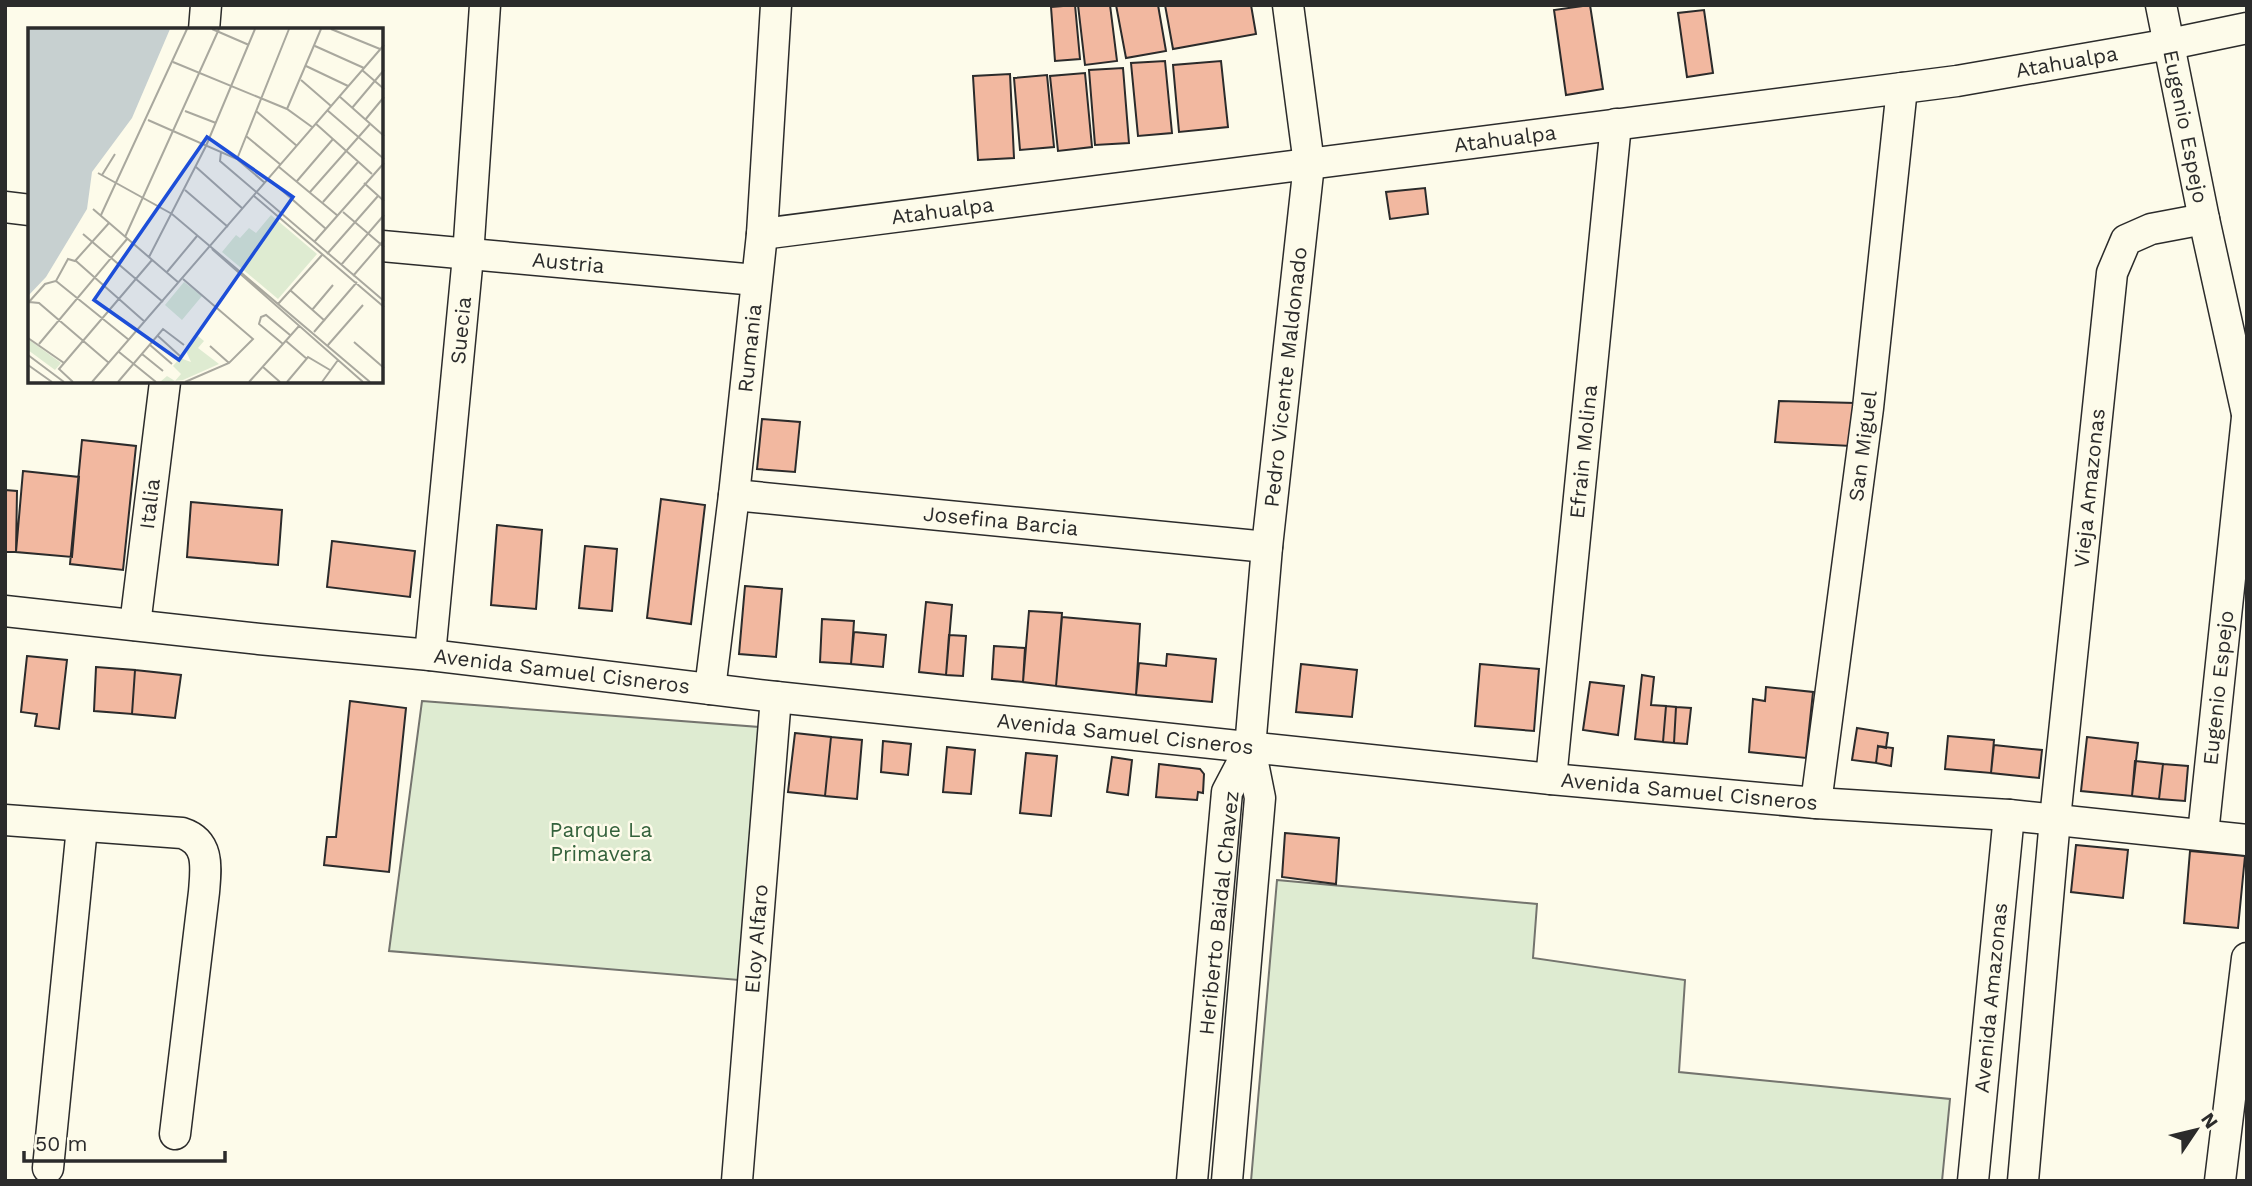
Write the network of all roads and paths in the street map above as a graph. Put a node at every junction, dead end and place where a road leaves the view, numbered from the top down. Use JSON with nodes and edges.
{"nodes":[{"id":1,"x":206,"y":5,"type":"edge"},
{"id":2,"x":485,"y":5,"type":"edge"},
{"id":3,"x":776,"y":5,"type":"edge"},
{"id":4,"x":1288,"y":5,"type":"edge"},
{"id":5,"x":2161,"y":5,"type":"edge"},
{"id":6,"x":204,"y":28,"type":"edge"},
{"id":7,"x":2247,"y":28,"type":"edge"},
{"id":8,"x":2170,"y":44,"type":"junction"},
{"id":9,"x":1902,"y":88,"type":"junction"},
{"id":10,"x":1616,"y":124,"type":"junction"},
{"id":11,"x":1309,"y":164,"type":"junction"},
{"id":12,"x":5,"y":207,"type":"edge"},
{"id":13,"x":28,"y":210,"type":"edge"},
{"id":14,"x":2204,"y":219,"type":"junction"},
{"id":15,"x":762,"y":234,"type":"junction"},
{"id":16,"x":383,"y":246,"type":"edge"},
{"id":17,"x":468,"y":256,"type":"junction"},
{"id":18,"x":755,"y":280,"type":"junction"},
{"id":19,"x":165,"y":383,"type":"edge"},
{"id":20,"x":2247,"y":415,"type":"edge"},
{"id":21,"x":734,"y":495,"type":"junction"},
{"id":22,"x":1267,"y":547,"type":"junction"},
{"id":23,"x":5,"y":611,"type":"edge"},
{"id":24,"x":135,"y":625,"type":"junction"},
{"id":25,"x":430,"y":655,"type":"junction"},
{"id":26,"x":710,"y":689,"type":"junction"},
{"id":27,"x":776,"y":697,"type":"junction"},
{"id":28,"x":1250,"y":748,"type":"junction"},
{"id":29,"x":1551,"y":779,"type":"junction"},
{"id":30,"x":1816,"y":803,"type":"junction"},
{"id":31,"x":2008,"y":815,"type":"junction"},
{"id":32,"x":2055,"y":819,"type":"junction"},
{"id":33,"x":5,"y":820,"type":"edge"},
{"id":34,"x":82,"y":827,"type":"junction"},
{"id":35,"x":2203,"y":834,"type":"junction"},
{"id":36,"x":2247,"y":840,"type":"edge"},
{"id":37,"x":2247,"y":958,"type":"edge"},
{"id":38,"x":175,"y":1134,"type":"dead end"},
{"id":39,"x":48,"y":1168,"type":"dead end"},
{"id":40,"x":737,"y":1181,"type":"edge"},
{"id":41,"x":1192,"y":1181,"type":"edge"},
{"id":42,"x":1227,"y":1181,"type":"edge"},
{"id":43,"x":1973,"y":1181,"type":"edge"},
{"id":44,"x":2023,"y":1181,"type":"edge"},
{"id":45,"x":2220,"y":1181,"type":"edge"}],
"edges":[{"from":1,"to":6,"type":"street"},
{"from":2,"to":17,"type":"street","name":"Suecia"},
{"from":3,"to":15,"type":"street","name":"Rumania"},
{"from":4,"to":11,"type":"street","name":"Pedro Vicente Maldonado"},
{"from":5,"to":8,"type":"street","name":"Eugenio Espejo"},
{"from":7,"to":8,"type":"street","name":"Atahualpa"},
{"from":8,"to":9,"type":"street","name":"Atahualpa"},
{"from":8,"to":14,"type":"street","name":"Eugenio Espejo"},
{"from":9,"to":10,"type":"street","name":"Atahualpa"},
{"from":9,"to":30,"type":"street","name":"San Miguel"},
{"from":10,"to":11,"type":"street","name":"Atahualpa"},
{"from":10,"to":29,"type":"street","name":"Efrain Molina"},
{"from":11,"to":15,"type":"street","name":"Atahualpa"},
{"from":11,"to":22,"type":"street","name":"Pedro Vicente Maldonado"},
{"from":12,"to":13,"type":"street"},
{"from":14,"to":20,"type":"street","name":"Eugenio Espejo"},
{"from":14,"to":32,"type":"street","name":"Vieja Amazonas"},
{"from":15,"to":18,"type":"street","name":"Rumania"},
{"from":16,"to":17,"type":"street","name":"Austria"},
{"from":17,"to":18,"type":"street","name":"Austria"},
{"from":17,"to":25,"type":"street","name":"Suecia"},
{"from":18,"to":21,"type":"street","name":"Rumania"},
{"from":19,"to":24,"type":"street","name":"Italia"},
{"from":20,"to":35,"type":"street","name":"Eugenio Espejo"},
{"from":21,"to":22,"type":"street","name":"Josefina Barcia"},
{"from":21,"to":26,"type":"street","name":"Rumania"},
{"from":22,"to":28,"type":"street","name":"Pedro Vicente Maldonado"},
{"from":23,"to":24,"type":"street","name":"Avenida Samuel Cisneros"},
{"from":24,"to":25,"type":"street","name":"Avenida Samuel Cisneros"},
{"from":25,"to":26,"type":"street","name":"Avenida Samuel Cisneros"},
{"from":26,"to":27,"type":"street","name":"Avenida Samuel Cisneros"},
{"from":27,"to":28,"type":"street","name":"Avenida Samuel Cisneros"},
{"from":27,"to":40,"type":"street","name":"Eloy Alfaro"},
{"from":28,"to":29,"type":"street","name":"Avenida Samuel Cisneros"},
{"from":28,"to":41,"type":"street","name":"Heriberto Baidal Chavez"},
{"from":28,"to":42,"type":"street","name":"Heriberto Baidal Chavez"},
{"from":29,"to":30,"type":"street","name":"Avenida Samuel Cisneros"},
{"from":30,"to":31,"type":"street","name":"Avenida Samuel Cisneros"},
{"from":31,"to":32,"type":"street","name":"Avenida Samuel Cisneros"},
{"from":31,"to":43,"type":"street","name":"Avenida Amazonas"},
{"from":32,"to":35,"type":"street","name":"Avenida Samuel Cisneros"},
{"from":32,"to":44,"type":"street"},
{"from":33,"to":34,"type":"street"},
{"from":34,"to":38,"type":"street"},
{"from":34,"to":39,"type":"street"},
{"from":35,"to":36,"type":"street","name":"Avenida Samuel Cisneros"},
{"from":37,"to":45,"type":"street"}]}
